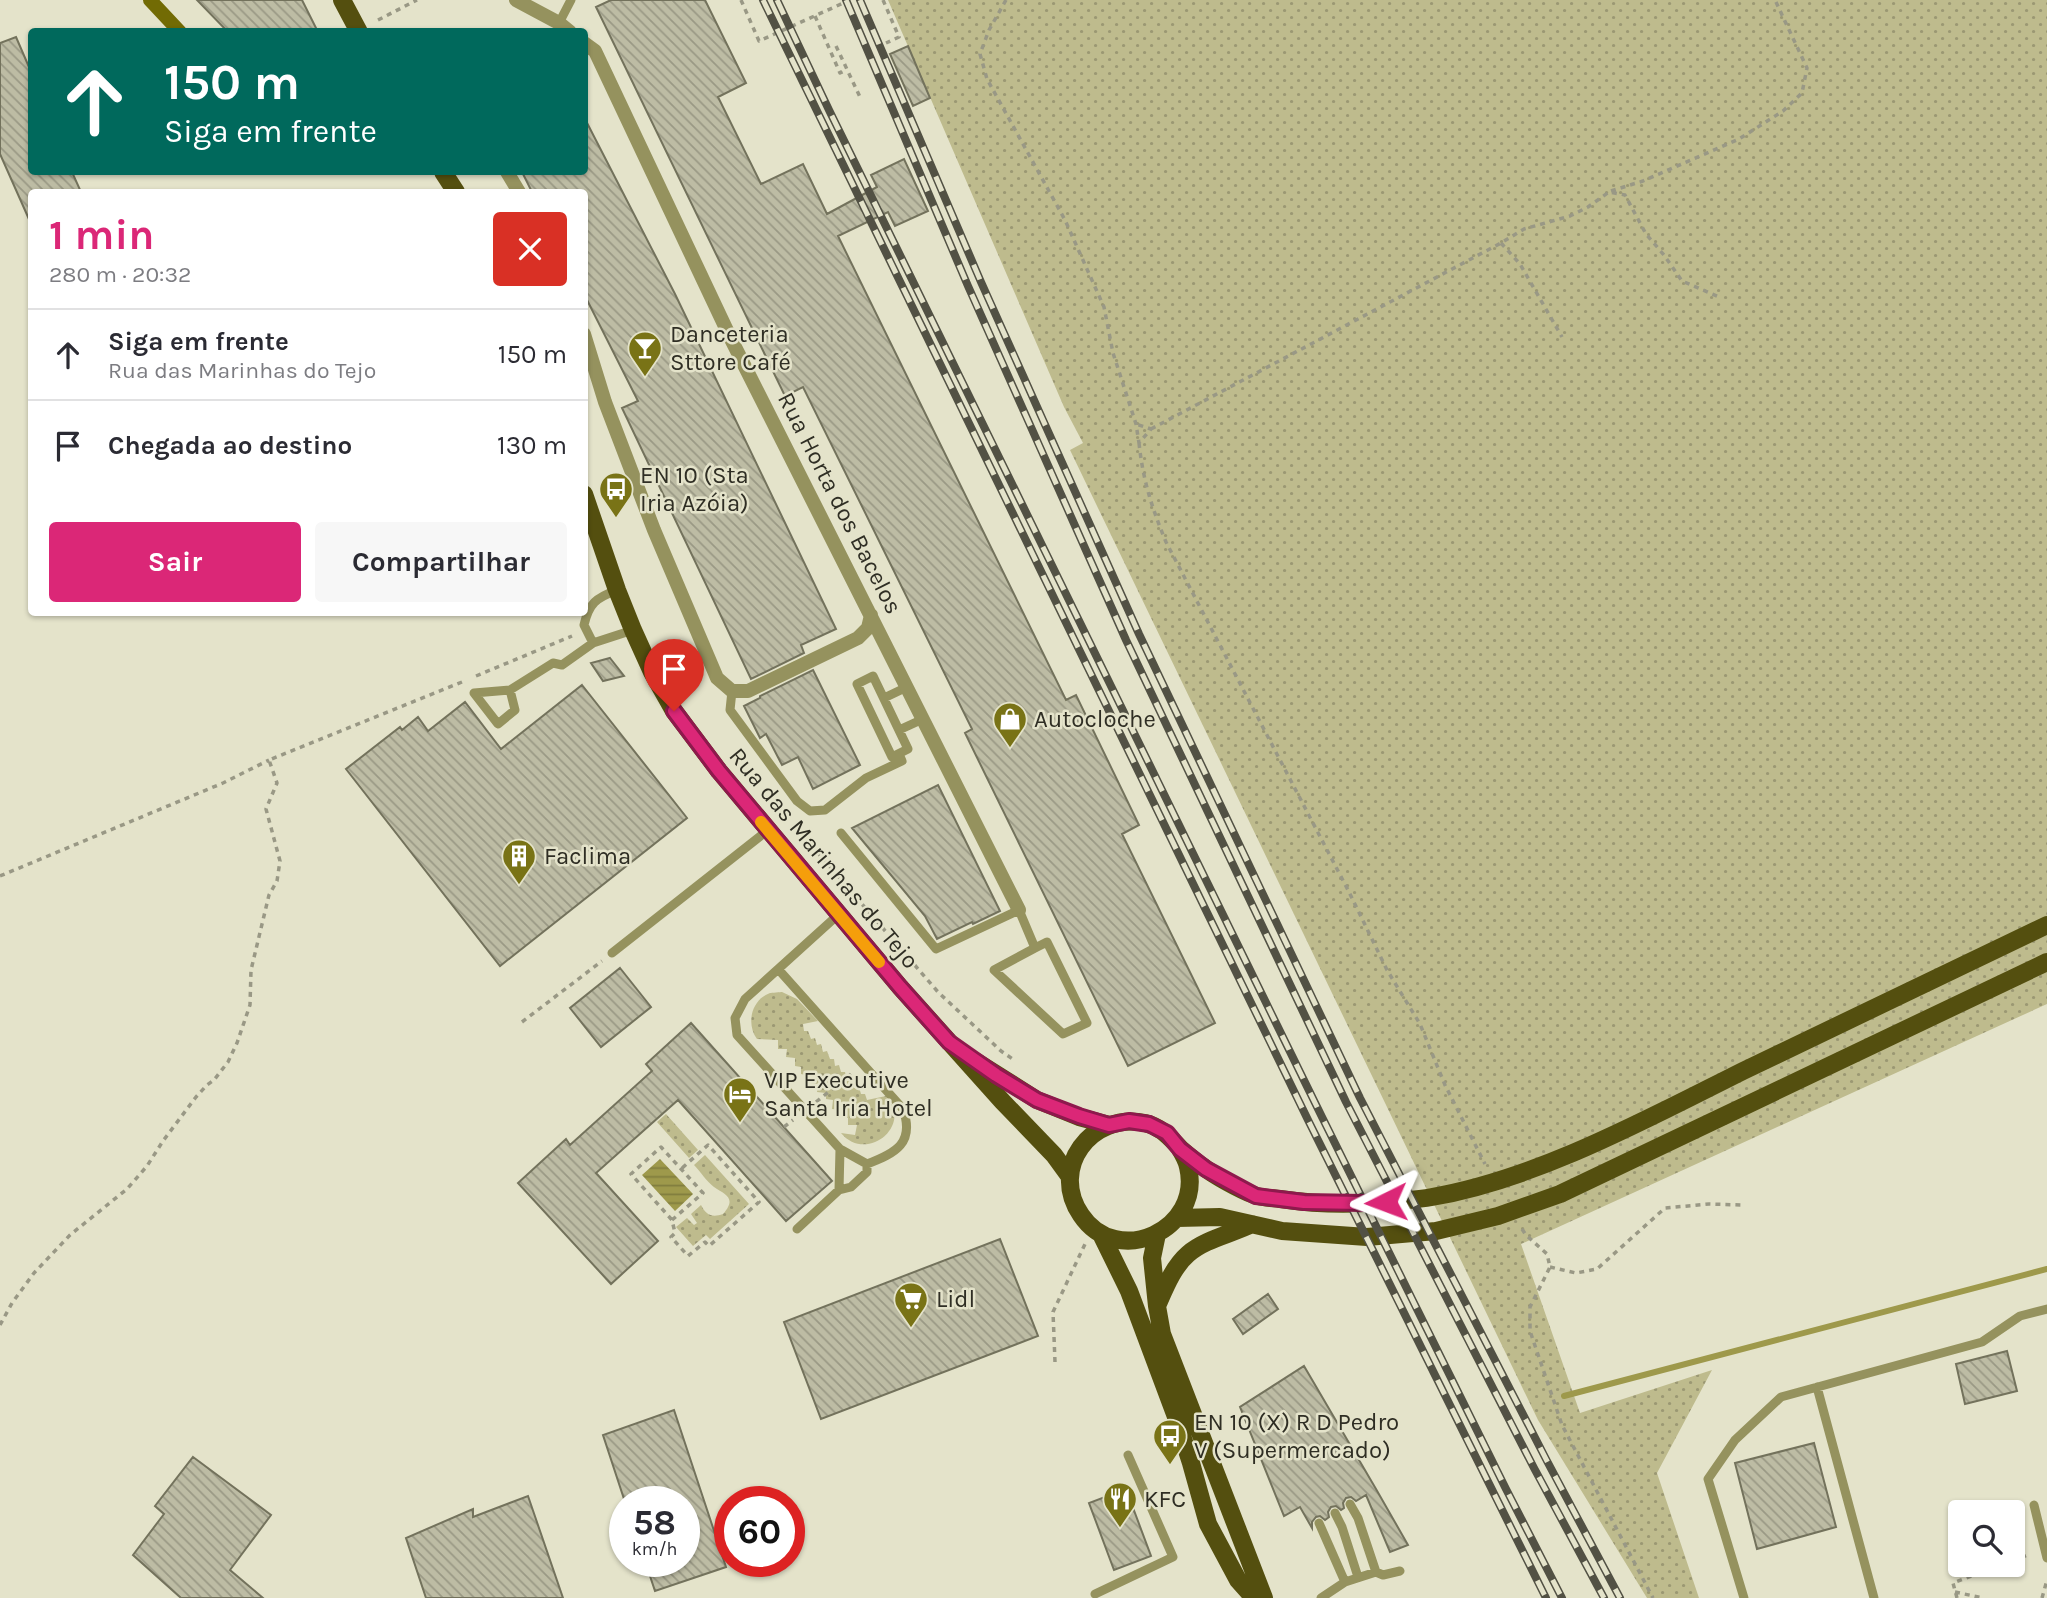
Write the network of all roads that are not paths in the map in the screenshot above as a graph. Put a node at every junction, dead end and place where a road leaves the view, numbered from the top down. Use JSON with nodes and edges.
{"nodes":[{"id":1,"x":150,"y":0,"type":"edge"},
{"id":2,"x":516,"y":0,"type":"edge"},
{"id":3,"x":571,"y":0,"type":"edge"},
{"id":4,"x":344,"y":4,"type":"edge"},
{"id":5,"x":564,"y":27,"type":"edge"},
{"id":6,"x":176,"y":28,"type":"edge"},
{"id":7,"x":350,"y":28,"type":"edge"},
{"id":8,"x":357,"y":28,"type":"edge"},
{"id":9,"x":588,"y":46,"type":"edge"},
{"id":10,"x":588,"y":347,"type":"edge"},
{"id":11,"x":588,"y":506,"type":"edge"},
{"id":12,"x":617,"y":590,"type":"junction"},
{"id":13,"x":588,"y":609,"type":"edge"},
{"id":14,"x":871,"y":615,"type":"junction"},
{"id":15,"x":586,"y":616,"type":"edge"},
{"id":16,"x":633,"y":629,"type":"junction"},
{"id":17,"x":593,"y":643,"type":"junction"},
{"id":18,"x":907,"y":687,"type":"junction"},
{"id":19,"x":510,"y":690,"type":"junction"},
{"id":20,"x":732,"y":691,"type":"junction"},
{"id":21,"x":884,"y":698,"type":"junction"},
{"id":22,"x":923,"y":719,"type":"junction"},
{"id":23,"x":899,"y":730,"type":"junction"},
{"id":24,"x":899,"y":754,"type":"junction"},
{"id":25,"x":768,"y":830,"type":"junction"},
{"id":26,"x":841,"y":833,"type":"dead end"},
{"id":27,"x":1019,"y":910,"type":"junction"},
{"id":28,"x":839,"y":914,"type":"junction"},
{"id":29,"x":2047,"y":925,"type":"edge"},
{"id":30,"x":1035,"y":948,"type":"junction"},
{"id":31,"x":612,"y":953,"type":"road end"},
{"id":32,"x":2047,"y":962,"type":"edge"},
{"id":33,"x":778,"y":969,"type":"junction"},
{"id":34,"x":949,"y":1042,"type":"junction"},
{"id":35,"x":1109,"y":1125,"type":"junction"},
{"id":36,"x":840,"y":1149,"type":"junction"},
{"id":37,"x":1180,"y":1149,"type":"junction"},
{"id":38,"x":867,"y":1164,"type":"junction"},
{"id":39,"x":1070,"y":1177,"type":"junction"},
{"id":40,"x":839,"y":1190,"type":"junction"},
{"id":41,"x":1177,"y":1218,"type":"junction"},
{"id":42,"x":1252,"y":1224,"type":"junction"},
{"id":43,"x":797,"y":1229,"type":"dead end"},
{"id":44,"x":1157,"y":1234,"type":"junction"},
{"id":45,"x":1095,"y":1235,"type":"junction"},
{"id":46,"x":1157,"y":1306,"type":"junction"},
{"id":47,"x":2047,"y":1309,"type":"edge"},
{"id":48,"x":1817,"y":1387,"type":"junction"},
{"id":49,"x":1128,"y":1455,"type":"dead end"},
{"id":50,"x":1350,"y":1504,"type":"dead end"},
{"id":51,"x":2034,"y":1505,"type":"dead end"},
{"id":52,"x":1335,"y":1514,"type":"dead end"},
{"id":53,"x":1319,"y":1523,"type":"dead end"},
{"id":54,"x":2047,"y":1558,"type":"edge"},
{"id":55,"x":1401,"y":1571,"type":"dead end"},
{"id":56,"x":1376,"y":1572,"type":"junction"},
{"id":57,"x":1358,"y":1577,"type":"junction"},
{"id":58,"x":1345,"y":1582,"type":"junction"},
{"id":59,"x":1096,"y":1594,"type":"dead end"},
{"id":60,"x":1254,"y":1598,"type":"edge"},
{"id":61,"x":1264,"y":1598,"type":"edge"},
{"id":62,"x":1321,"y":1598,"type":"edge"},
{"id":63,"x":1744,"y":1598,"type":"edge"},
{"id":64,"x":1874,"y":1598,"type":"edge"}],
"edges":[{"from":1,"to":6,"type":"main road"},
{"from":2,"to":5,"type":"street"},
{"from":3,"to":5,"type":"lane"},
{"from":4,"to":7,"type":"main road"},
{"from":4,"to":8,"type":"main road"},
{"from":9,"to":14,"type":"street","name":"Rua Horta dos Bacelos"},
{"from":10,"to":20,"type":"street"},
{"from":11,"to":12,"type":"main road","name":"Rua das Marinhas do Tejo"},
{"from":12,"to":13,"type":"lane"},
{"from":12,"to":16,"type":"main road","name":"Rua das Marinhas do Tejo"},
{"from":14,"to":18,"type":"street","name":"Rua Horta dos Bacelos"},
{"from":14,"to":20,"type":"street"},
{"from":15,"to":17,"type":"lane"},
{"from":16,"to":17,"type":"lane"},
{"from":16,"to":25,"type":"main road","name":"Rua das Marinhas do Tejo"},
{"from":17,"to":19,"type":"lane"},
{"from":18,"to":21,"type":"lane"},
{"from":18,"to":22,"type":"street","name":"Rua Horta dos Bacelos"},
{"from":19,"to":19,"type":"lane"},
{"from":20,"to":24,"type":"lane"},
{"from":21,"to":23,"type":"lane"},
{"from":21,"to":24,"type":"lane"},
{"from":22,"to":23,"type":"lane"},
{"from":22,"to":27,"type":"street","name":"Rua Horta dos Bacelos"},
{"from":23,"to":24,"type":"lane"},
{"from":25,"to":28,"type":"main road","name":"Rua das Marinhas do Tejo"},
{"from":25,"to":31,"type":"lane"},
{"from":26,"to":27,"type":"lane"},
{"from":27,"to":30,"type":"lane"},
{"from":28,"to":33,"type":"lane"},
{"from":28,"to":34,"type":"main road","name":"Rua das Marinhas do Tejo"},
{"from":29,"to":37,"type":"main road"},
{"from":30,"to":30,"type":"lane"},
{"from":32,"to":42,"type":"main road"},
{"from":33,"to":36,"type":"lane"},
{"from":33,"to":38,"type":"lane"},
{"from":34,"to":35,"type":"main road"},
{"from":34,"to":39,"type":"main road","name":"Rua das Marinhas do Tejo"},
{"from":35,"to":37,"type":"main road"},
{"from":35,"to":39,"type":"main road"},
{"from":36,"to":38,"type":"lane"},
{"from":36,"to":40,"type":"lane"},
{"from":37,"to":41,"type":"main road"},
{"from":38,"to":40,"type":"lane"},
{"from":39,"to":45,"type":"main road"},
{"from":40,"to":43,"type":"lane"},
{"from":41,"to":42,"type":"main road"},
{"from":41,"to":44,"type":"main road"},
{"from":42,"to":46,"type":"main road"},
{"from":44,"to":45,"type":"main road"},
{"from":44,"to":46,"type":"main road"},
{"from":45,"to":60,"type":"main road"},
{"from":46,"to":61,"type":"main road"},
{"from":47,"to":48,"type":"lane"},
{"from":48,"to":63,"type":"lane"},
{"from":48,"to":64,"type":"lane"},
{"from":49,"to":59,"type":"lane"},
{"from":50,"to":56,"type":"lane"},
{"from":51,"to":54,"type":"lane"},
{"from":52,"to":57,"type":"lane"},
{"from":53,"to":58,"type":"lane"},
{"from":55,"to":56,"type":"lane"},
{"from":56,"to":57,"type":"lane"},
{"from":57,"to":58,"type":"lane"},
{"from":58,"to":62,"type":"lane"}]}
